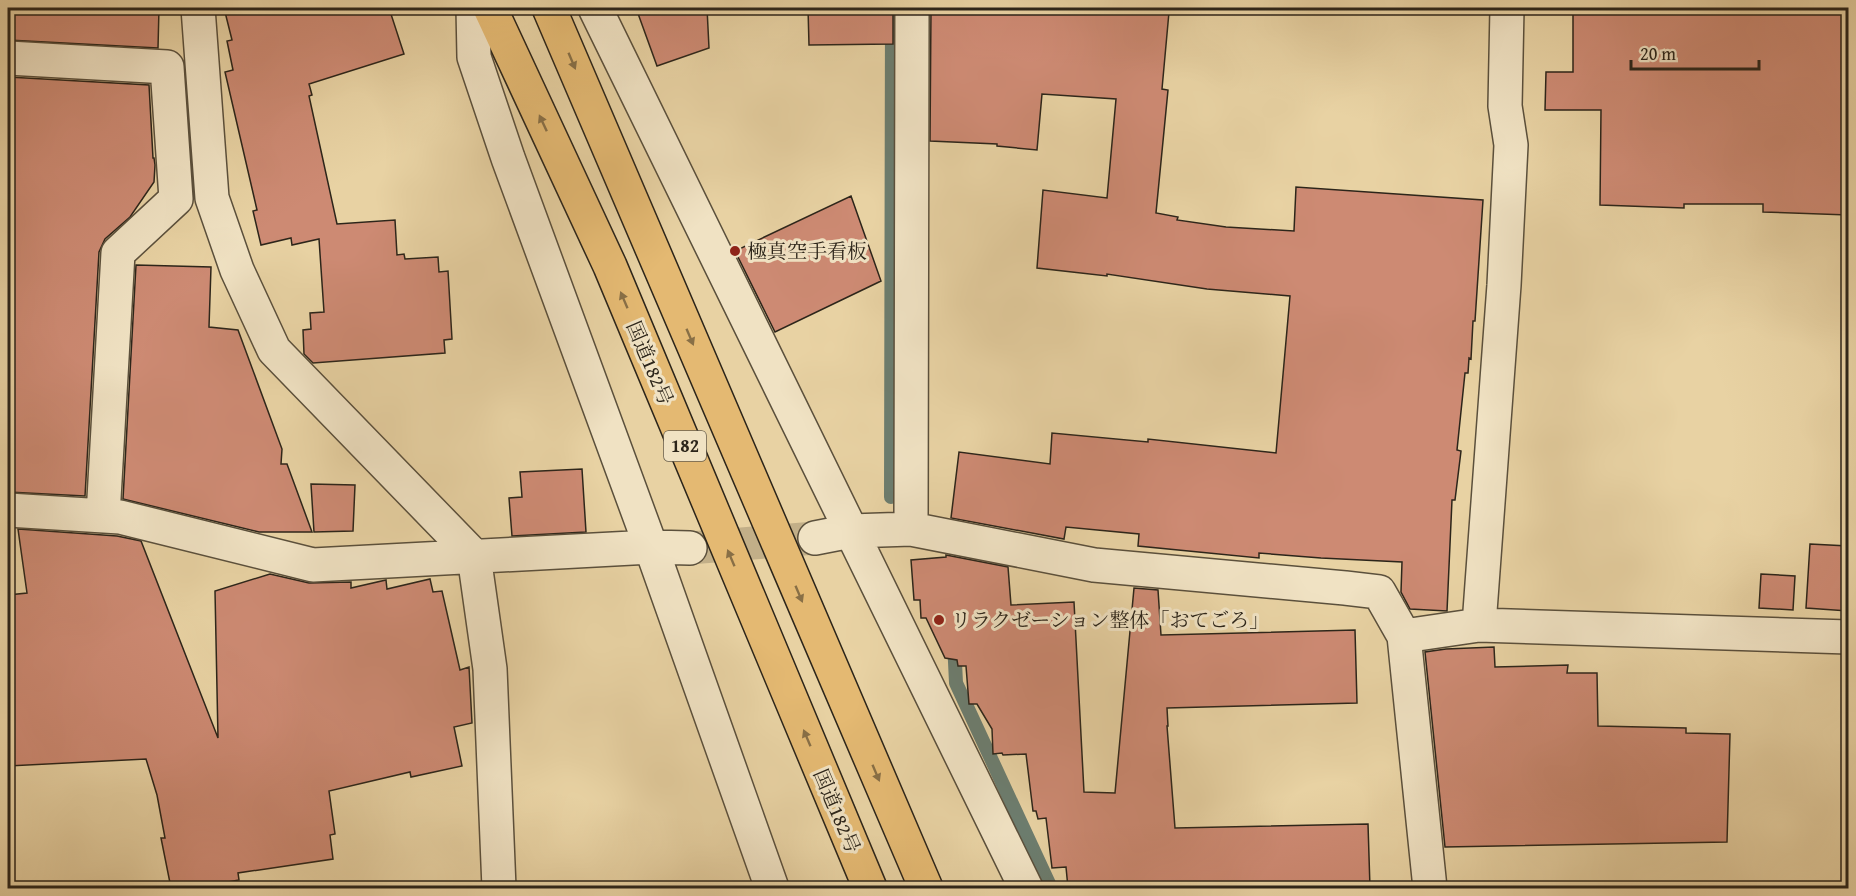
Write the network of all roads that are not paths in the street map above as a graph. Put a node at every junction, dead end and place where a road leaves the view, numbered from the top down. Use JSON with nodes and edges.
{"nodes":[{"id":1,"x":198,"y":8,"type":"edge"},
{"id":2,"x":473,"y":8,"type":"edge"},
{"id":3,"x":490,"y":8,"type":"edge"},
{"id":4,"x":549,"y":8,"type":"edge"},
{"id":5,"x":595,"y":8,"type":"edge"},
{"id":6,"x":912,"y":8,"type":"edge"},
{"id":7,"x":1507,"y":8,"type":"edge"},
{"id":8,"x":8,"y":58,"type":"edge"},
{"id":9,"x":8,"y":510,"type":"edge"},
{"id":10,"x":103,"y":516,"type":"junction"},
{"id":11,"x":911,"y":529,"type":"junction"},
{"id":12,"x":851,"y":531,"type":"junction"},
{"id":13,"x":815,"y":538,"type":"tunnel mouth"},
{"id":14,"x":651,"y":547,"type":"junction"},
{"id":15,"x":690,"y":548,"type":"tunnel mouth"},
{"id":16,"x":474,"y":556,"type":"junction"},
{"id":17,"x":1479,"y":625,"type":"junction"},
{"id":18,"x":1404,"y":636,"type":"junction"},
{"id":19,"x":1848,"y":637,"type":"edge"},
{"id":20,"x":499,"y":888,"type":"edge"},
{"id":21,"x":772,"y":888,"type":"edge"},
{"id":22,"x":870,"y":888,"type":"edge"},
{"id":23,"x":926,"y":888,"type":"edge"},
{"id":24,"x":1026,"y":888,"type":"edge"},
{"id":25,"x":1430,"y":888,"type":"edge"}],
"edges":[{"from":1,"to":16,"type":"street"},
{"from":2,"to":14,"type":"street"},
{"from":22,"to":3,"type":"highway","name":"国道182号","number":"182","one_way":true},
{"from":4,"to":23,"type":"highway","number":"182","one_way":true},
{"from":5,"to":12,"type":"street"},
{"from":6,"to":11,"type":"street"},
{"from":7,"to":17,"type":"street"},
{"from":8,"to":10,"type":"street"},
{"from":9,"to":10,"type":"street"},
{"from":10,"to":16,"type":"street"},
{"from":11,"to":12,"type":"street"},
{"from":11,"to":18,"type":"street"},
{"from":12,"to":13,"type":"street"},
{"from":12,"to":24,"type":"street"},
{"from":14,"to":15,"type":"street"},
{"from":14,"to":16,"type":"street"},
{"from":14,"to":21,"type":"street"},
{"from":16,"to":20,"type":"street"},
{"from":17,"to":18,"type":"street"},
{"from":17,"to":19,"type":"street"},
{"from":18,"to":25,"type":"street"}]}
